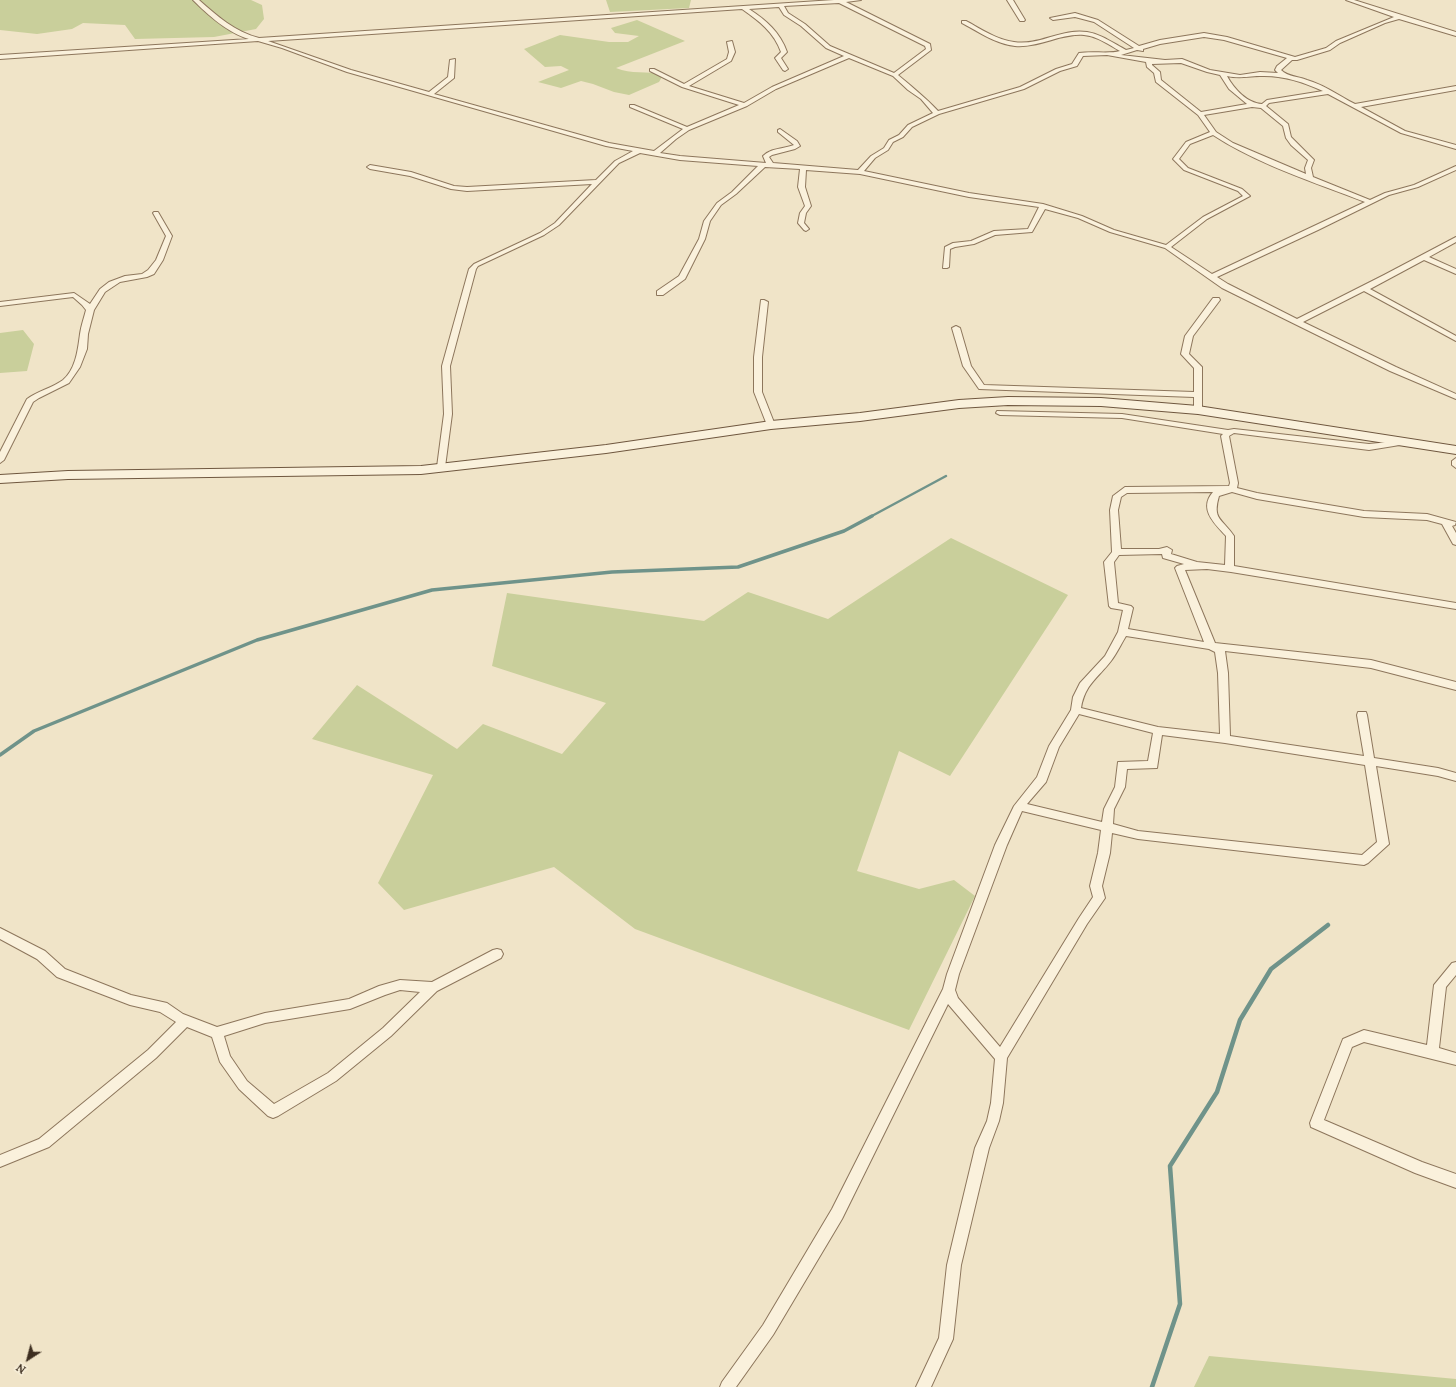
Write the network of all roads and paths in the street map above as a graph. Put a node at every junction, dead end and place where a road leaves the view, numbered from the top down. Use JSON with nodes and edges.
{"nodes":[{"id":1,"x":196,"y":0,"type":"edge"},
{"id":2,"x":858,"y":0,"type":"edge"},
{"id":3,"x":1010,"y":0,"type":"edge"},
{"id":4,"x":1349,"y":0,"type":"edge"},
{"id":5,"x":840,"y":1,"type":"junction"},
{"id":6,"x":781,"y":5,"type":"junction"},
{"id":7,"x":744,"y":8,"type":"junction"},
{"id":8,"x":1399,"y":17,"type":"junction"},
{"id":9,"x":1053,"y":18,"type":"dead end"},
{"id":10,"x":1022,"y":20,"type":"dead end"},
{"id":11,"x":964,"y":22,"type":"dead end"},
{"id":12,"x":1456,"y":34,"type":"edge"},
{"id":13,"x":257,"y":40,"type":"junction"},
{"id":14,"x":730,"y":42,"type":"dead end"},
{"id":15,"x":1138,"y":48,"type":"junction"},
{"id":16,"x":1124,"y":51,"type":"junction"},
{"id":17,"x":1113,"y":55,"type":"junction"},
{"id":18,"x":848,"y":56,"type":"junction"},
{"id":19,"x":0,"y":57,"type":"edge"},
{"id":20,"x":1290,"y":59,"type":"junction"},
{"id":21,"x":452,"y":60,"type":"dead end"},
{"id":22,"x":1151,"y":60,"type":"junction"},
{"id":23,"x":1165,"y":62,"type":"junction"},
{"id":24,"x":785,"y":69,"type":"dead end"},
{"id":25,"x":652,"y":70,"type":"dead end"},
{"id":26,"x":1222,"y":73,"type":"junction"},
{"id":27,"x":1283,"y":74,"type":"junction"},
{"id":28,"x":895,"y":75,"type":"junction"},
{"id":29,"x":684,"y":86,"type":"junction"},
{"id":30,"x":1456,"y":88,"type":"edge"},
{"id":31,"x":1330,"y":92,"type":"junction"},
{"id":32,"x":429,"y":94,"type":"junction"},
{"id":33,"x":745,"y":105,"type":"junction"},
{"id":34,"x":1252,"y":105,"type":"junction"},
{"id":35,"x":632,"y":106,"type":"dead end"},
{"id":36,"x":1263,"y":106,"type":"junction"},
{"id":37,"x":1354,"y":106,"type":"junction"},
{"id":38,"x":937,"y":113,"type":"junction"},
{"id":39,"x":1200,"y":114,"type":"junction"},
{"id":40,"x":687,"y":129,"type":"junction"},
{"id":41,"x":780,"y":131,"type":"dead end"},
{"id":42,"x":1214,"y":132,"type":"junction"},
{"id":43,"x":1456,"y":147,"type":"edge"},
{"id":44,"x":637,"y":152,"type":"junction"},
{"id":45,"x":655,"y":154,"type":"junction"},
{"id":46,"x":762,"y":166,"type":"junction"},
{"id":47,"x":771,"y":166,"type":"junction"},
{"id":48,"x":370,"y":167,"type":"dead end"},
{"id":49,"x":803,"y":168,"type":"junction"},
{"id":50,"x":1456,"y":168,"type":"edge"},
{"id":51,"x":860,"y":172,"type":"junction"},
{"id":52,"x":1310,"y":177,"type":"junction"},
{"id":53,"x":599,"y":182,"type":"junction"},
{"id":54,"x":1370,"y":202,"type":"junction"},
{"id":55,"x":1043,"y":206,"type":"junction"},
{"id":56,"x":156,"y":213,"type":"dead end"},
{"id":57,"x":806,"y":229,"type":"dead end"},
{"id":58,"x":1456,"y":239,"type":"edge"},
{"id":59,"x":1167,"y":247,"type":"junction"},
{"id":60,"x":1424,"y":257,"type":"junction"},
{"id":61,"x":945,"y":267,"type":"dead end"},
{"id":62,"x":1456,"y":272,"type":"edge"},
{"id":63,"x":1211,"y":277,"type":"junction"},
{"id":64,"x":1365,"y":289,"type":"junction"},
{"id":65,"x":660,"y":293,"type":"dead end"},
{"id":66,"x":1216,"y":300,"type":"dead end"},
{"id":67,"x":764,"y":302,"type":"dead end"},
{"id":68,"x":0,"y":304,"type":"edge"},
{"id":69,"x":90,"y":310,"type":"junction"},
{"id":70,"x":1297,"y":322,"type":"junction"},
{"id":71,"x":956,"y":328,"type":"dead end"},
{"id":72,"x":1456,"y":339,"type":"edge"},
{"id":73,"x":1198,"y":395,"type":"junction"},
{"id":74,"x":1456,"y":397,"type":"edge"},
{"id":75,"x":1198,"y":410,"type":"junction"},
{"id":76,"x":1000,"y":413,"type":"dead end"},
{"id":77,"x":771,"y":425,"type":"junction"},
{"id":78,"x":1228,"y":432,"type":"junction"},
{"id":79,"x":1406,"y":442,"type":"junction"},
{"id":80,"x":1456,"y":450,"type":"edge"},
{"id":81,"x":0,"y":460,"type":"edge"},
{"id":82,"x":1456,"y":461,"type":"edge"},
{"id":83,"x":1456,"y":465,"type":"edge"},
{"id":84,"x":441,"y":467,"type":"junction"},
{"id":85,"x":0,"y":479,"type":"edge"},
{"id":86,"x":1232,"y":489,"type":"junction"},
{"id":87,"x":1453,"y":523,"type":"edge"},
{"id":88,"x":1456,"y":542,"type":"edge"},
{"id":89,"x":1117,"y":552,"type":"junction"},
{"id":90,"x":1207,"y":566,"type":"junction"},
{"id":91,"x":1230,"y":569,"type":"junction"},
{"id":92,"x":1456,"y":606,"type":"edge"},
{"id":93,"x":1123,"y":632,"type":"junction"},
{"id":94,"x":1211,"y":646,"type":"junction"},
{"id":95,"x":1456,"y":686,"type":"edge"},
{"id":96,"x":1076,"y":710,"type":"junction"},
{"id":97,"x":1362,"y":715,"type":"dead end"},
{"id":98,"x":1158,"y":732,"type":"junction"},
{"id":99,"x":1225,"y":739,"type":"junction"},
{"id":100,"x":1370,"y":762,"type":"junction"},
{"id":101,"x":1456,"y":777,"type":"edge"},
{"id":102,"x":1019,"y":806,"type":"junction"},
{"id":103,"x":1107,"y":827,"type":"junction"},
{"id":104,"x":0,"y":933,"type":"edge"},
{"id":105,"x":497,"y":954,"type":"dead end"},
{"id":106,"x":1456,"y":967,"type":"edge"},
{"id":107,"x":433,"y":987,"type":"junction"},
{"id":108,"x":949,"y":990,"type":"junction"},
{"id":109,"x":185,"y":1021,"type":"junction"},
{"id":110,"x":217,"y":1033,"type":"junction"},
{"id":111,"x":1432,"y":1052,"type":"junction"},
{"id":112,"x":1001,"y":1056,"type":"junction"},
{"id":113,"x":1456,"y":1060,"type":"edge"},
{"id":114,"x":0,"y":1161,"type":"edge"},
{"id":115,"x":1456,"y":1181,"type":"edge"},
{"id":116,"x":726,"y":1387,"type":"edge"},
{"id":117,"x":923,"y":1387,"type":"edge"}],
"edges":[{"from":1,"to":13,"type":"street"},
{"from":2,"to":5,"type":"street"},
{"from":3,"to":10,"type":"street"},
{"from":4,"to":8,"type":"street"},
{"from":5,"to":6,"type":"street"},
{"from":5,"to":28,"type":"street"},
{"from":6,"to":7,"type":"street"},
{"from":6,"to":18,"type":"street"},
{"from":7,"to":13,"type":"street"},
{"from":7,"to":24,"type":"street"},
{"from":8,"to":12,"type":"street"},
{"from":8,"to":20,"type":"street"},
{"from":9,"to":15,"type":"street"},
{"from":11,"to":16,"type":"street"},
{"from":13,"to":19,"type":"street"},
{"from":13,"to":32,"type":"street"},
{"from":14,"to":29,"type":"street"},
{"from":15,"to":16,"type":"street"},
{"from":15,"to":20,"type":"street"},
{"from":15,"to":22,"type":"street"},
{"from":16,"to":17,"type":"street"},
{"from":17,"to":22,"type":"street"},
{"from":17,"to":38,"type":"street"},
{"from":18,"to":28,"type":"street"},
{"from":18,"to":33,"type":"street"},
{"from":20,"to":27,"type":"street"},
{"from":21,"to":32,"type":"street"},
{"from":22,"to":23,"type":"street"},
{"from":23,"to":26,"type":"street"},
{"from":23,"to":39,"type":"street"},
{"from":25,"to":29,"type":"street"},
{"from":26,"to":27,"type":"street"},
{"from":26,"to":34,"type":"street"},
{"from":27,"to":31,"type":"street"},
{"from":28,"to":38,"type":"street"},
{"from":29,"to":33,"type":"street"},
{"from":30,"to":37,"type":"street"},
{"from":31,"to":36,"type":"street"},
{"from":31,"to":37,"type":"street"},
{"from":32,"to":44,"type":"street"},
{"from":33,"to":40,"type":"street"},
{"from":34,"to":36,"type":"street"},
{"from":34,"to":39,"type":"street"},
{"from":35,"to":40,"type":"street"},
{"from":36,"to":52,"type":"street"},
{"from":37,"to":43,"type":"street"},
{"from":38,"to":51,"type":"street"},
{"from":39,"to":42,"type":"street"},
{"from":40,"to":45,"type":"street"},
{"from":41,"to":47,"type":"street"},
{"from":42,"to":52,"type":"street"},
{"from":42,"to":59,"type":"street"},
{"from":44,"to":45,"type":"street"},
{"from":44,"to":53,"type":"street"},
{"from":45,"to":46,"type":"street"},
{"from":46,"to":47,"type":"street"},
{"from":46,"to":65,"type":"street"},
{"from":47,"to":49,"type":"street"},
{"from":48,"to":53,"type":"street"},
{"from":49,"to":51,"type":"street"},
{"from":49,"to":57,"type":"street"},
{"from":50,"to":54,"type":"street"},
{"from":51,"to":55,"type":"street"},
{"from":52,"to":54,"type":"street"},
{"from":53,"to":84,"type":"street"},
{"from":54,"to":63,"type":"street"},
{"from":55,"to":59,"type":"street"},
{"from":55,"to":61,"type":"street"},
{"from":56,"to":69,"type":"street"},
{"from":58,"to":60,"type":"street"},
{"from":59,"to":63,"type":"street"},
{"from":60,"to":62,"type":"street"},
{"from":60,"to":64,"type":"street"},
{"from":63,"to":70,"type":"street"},
{"from":64,"to":70,"type":"street"},
{"from":64,"to":72,"type":"street"},
{"from":66,"to":73,"type":"street"},
{"from":67,"to":77,"type":"street"},
{"from":68,"to":69,"type":"street"},
{"from":69,"to":81,"type":"street"},
{"from":70,"to":74,"type":"street"},
{"from":71,"to":73,"type":"street"},
{"from":73,"to":75,"type":"street"},
{"from":75,"to":77,"type":"main road"},
{"from":75,"to":79,"type":"main road"},
{"from":76,"to":78,"type":"street"},
{"from":77,"to":84,"type":"main road"},
{"from":78,"to":79,"type":"street"},
{"from":78,"to":86,"type":"street"},
{"from":79,"to":80,"type":"main road"},
{"from":82,"to":83,"type":"street"},
{"from":84,"to":85,"type":"main road"},
{"from":86,"to":87,"type":"street"},
{"from":86,"to":89,"type":"street"},
{"from":86,"to":91,"type":"street"},
{"from":87,"to":88,"type":"street"},
{"from":89,"to":90,"type":"street"},
{"from":89,"to":93,"type":"street"},
{"from":90,"to":91,"type":"street"},
{"from":90,"to":94,"type":"street"},
{"from":91,"to":92,"type":"street"},
{"from":93,"to":94,"type":"street"},
{"from":93,"to":96,"type":"street"},
{"from":94,"to":95,"type":"street"},
{"from":94,"to":99,"type":"street"},
{"from":96,"to":98,"type":"street"},
{"from":96,"to":102,"type":"street"},
{"from":97,"to":100,"type":"street"},
{"from":98,"to":99,"type":"street"},
{"from":98,"to":103,"type":"street"},
{"from":99,"to":100,"type":"street"},
{"from":100,"to":101,"type":"street"},
{"from":100,"to":103,"type":"street"},
{"from":102,"to":103,"type":"street"},
{"from":102,"to":108,"type":"street"},
{"from":103,"to":112,"type":"street"},
{"from":104,"to":109,"type":"street"},
{"from":105,"to":107,"type":"street"},
{"from":106,"to":111,"type":"street"},
{"from":107,"to":110,"type":"street"},
{"from":107,"to":110,"type":"street"},
{"from":108,"to":112,"type":"street"},
{"from":108,"to":116,"type":"street"},
{"from":109,"to":110,"type":"street"},
{"from":109,"to":114,"type":"street"},
{"from":111,"to":113,"type":"street"},
{"from":111,"to":115,"type":"street"},
{"from":112,"to":117,"type":"street"}]}
